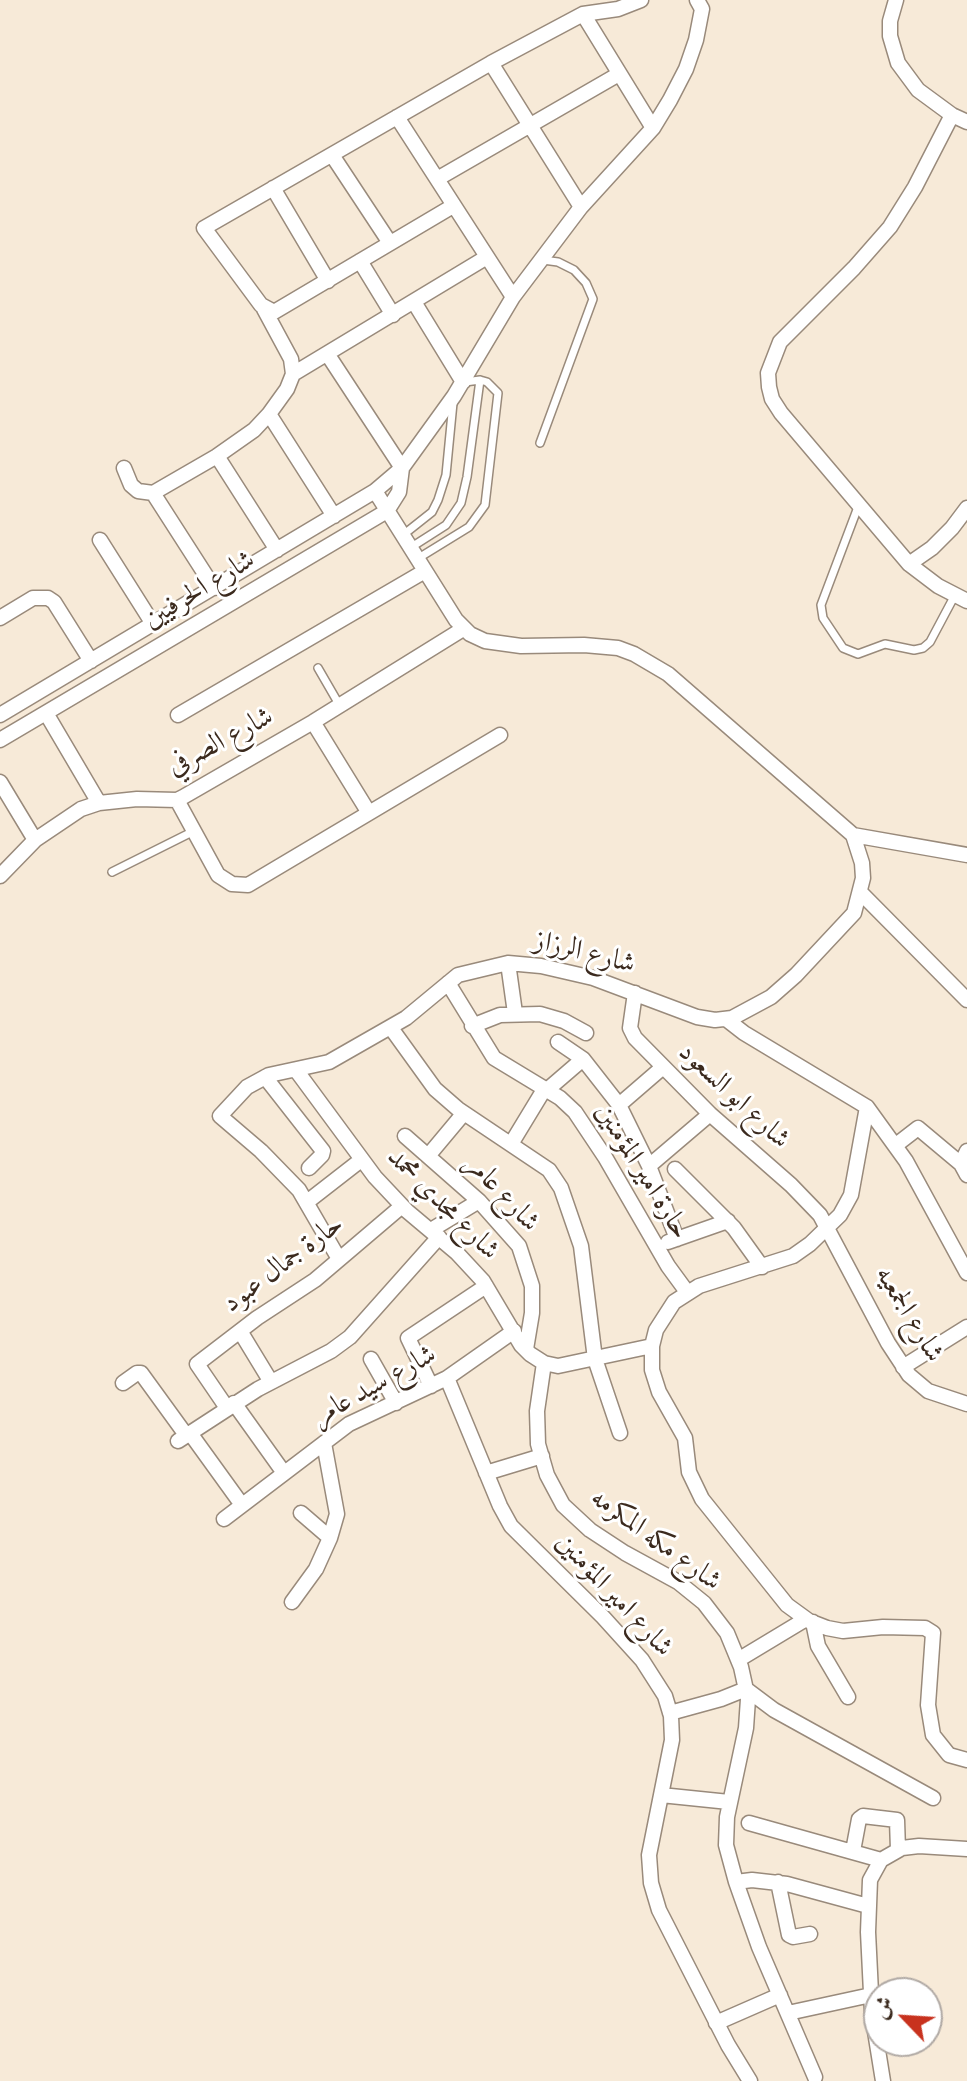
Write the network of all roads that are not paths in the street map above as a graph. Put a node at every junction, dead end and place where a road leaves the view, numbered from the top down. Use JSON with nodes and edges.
{"nodes":[{"id":1,"x":641,"y":0,"type":"edge"},
{"id":2,"x":697,"y":0,"type":"edge"},
{"id":3,"x":896,"y":0,"type":"edge"},
{"id":4,"x":583,"y":14,"type":"junction"},
{"id":5,"x":491,"y":63,"type":"junction"},
{"id":6,"x":619,"y":74,"type":"junction"},
{"id":7,"x":952,"y":115,"type":"junction"},
{"id":8,"x":397,"y":117,"type":"junction"},
{"id":9,"x":967,"y":122,"type":"edge"},
{"id":10,"x":530,"y":125,"type":"junction"},
{"id":11,"x":653,"y":128,"type":"junction"},
{"id":12,"x":332,"y":155,"type":"junction"},
{"id":13,"x":437,"y":179,"type":"junction"},
{"id":14,"x":273,"y":188,"type":"junction"},
{"id":15,"x":453,"y":206,"type":"junction"},
{"id":16,"x":581,"y":207,"type":"junction"},
{"id":17,"x":390,"y":243,"type":"junction"},
{"id":18,"x":487,"y":257,"type":"junction"},
{"id":19,"x":541,"y":259,"type":"junction"},
{"id":20,"x":360,"y":261,"type":"junction"},
{"id":21,"x":328,"y":281,"type":"junction"},
{"id":22,"x":513,"y":297,"type":"junction"},
{"id":23,"x":414,"y":302,"type":"junction"},
{"id":24,"x":264,"y":309,"type":"junction"},
{"id":25,"x":393,"y":315,"type":"junction"},
{"id":26,"x":328,"y":355,"type":"junction"},
{"id":27,"x":293,"y":374,"type":"junction"},
{"id":28,"x":480,"y":380,"type":"junction"},
{"id":29,"x":463,"y":382,"type":"junction"},
{"id":30,"x":454,"y":396,"type":"junction"},
{"id":31,"x":269,"y":414,"type":"junction"},
{"id":32,"x":540,"y":443,"type":"dead end"},
{"id":33,"x":217,"y":456,"type":"junction"},
{"id":34,"x":124,"y":468,"type":"dead end"},
{"id":35,"x":402,"y":468,"type":"junction"},
{"id":36,"x":375,"y":491,"type":"junction"},
{"id":37,"x":153,"y":493,"type":"junction"},
{"id":38,"x":859,"y":506,"type":"junction"},
{"id":39,"x":967,"y":508,"type":"edge"},
{"id":40,"x":387,"y":511,"type":"junction"},
{"id":41,"x":334,"y":516,"type":"junction"},
{"id":42,"x":100,"y":540,"type":"dead end"},
{"id":43,"x":277,"y":550,"type":"junction"},
{"id":44,"x":414,"y":553,"type":"junction"},
{"id":45,"x":909,"y":564,"type":"junction"},
{"id":46,"x":214,"y":588,"type":"junction"},
{"id":47,"x":961,"y":598,"type":"edge"},
{"id":48,"x":0,"y":618,"type":"edge"},
{"id":49,"x":153,"y":624,"type":"junction"},
{"id":50,"x":463,"y":629,"type":"junction"},
{"id":51,"x":91,"y":661,"type":"junction"},
{"id":52,"x":318,"y":668,"type":"dead end"},
{"id":53,"x":340,"y":706,"type":"junction"},
{"id":54,"x":46,"y":713,"type":"junction"},
{"id":55,"x":0,"y":715,"type":"edge"},
{"id":56,"x":178,"y":715,"type":"dead end"},
{"id":57,"x":313,"y":722,"type":"junction"},
{"id":58,"x":500,"y":735,"type":"dead end"},
{"id":59,"x":0,"y":740,"type":"edge"},
{"id":60,"x":0,"y":782,"type":"edge"},
{"id":61,"x":177,"y":800,"type":"junction"},
{"id":62,"x":99,"y":803,"type":"junction"},
{"id":63,"x":369,"y":813,"type":"junction"},
{"id":64,"x":194,"y":831,"type":"junction"},
{"id":65,"x":853,"y":835,"type":"junction"},
{"id":66,"x":35,"y":840,"type":"junction"},
{"id":67,"x":967,"y":855,"type":"edge"},
{"id":68,"x":112,"y":872,"type":"dead end"},
{"id":69,"x":0,"y":876,"type":"edge"},
{"id":70,"x":861,"y":893,"type":"junction"},
{"id":71,"x":508,"y":963,"type":"junction"},
{"id":72,"x":448,"y":983,"type":"junction"},
{"id":73,"x":635,"y":993,"type":"junction"},
{"id":74,"x":967,"y":1000,"type":"edge"},
{"id":75,"x":515,"y":1013,"type":"junction"},
{"id":76,"x":726,"y":1019,"type":"junction"},
{"id":77,"x":472,"y":1026,"type":"junction"},
{"id":78,"x":391,"y":1028,"type":"junction"},
{"id":79,"x":586,"y":1033,"type":"dead end"},
{"id":80,"x":558,"y":1042,"type":"dead end"},
{"id":81,"x":583,"y":1059,"type":"junction"},
{"id":82,"x":663,"y":1067,"type":"junction"},
{"id":83,"x":296,"y":1070,"type":"junction"},
{"id":84,"x":265,"y":1077,"type":"junction"},
{"id":85,"x":546,"y":1089,"type":"junction"},
{"id":86,"x":619,"y":1105,"type":"junction"},
{"id":87,"x":867,"y":1107,"type":"junction"},
{"id":88,"x":464,"y":1113,"type":"junction"},
{"id":89,"x":710,"y":1114,"type":"junction"},
{"id":90,"x":405,"y":1136,"type":"dead end"},
{"id":91,"x":511,"y":1144,"type":"junction"},
{"id":92,"x":896,"y":1145,"type":"junction"},
{"id":93,"x":428,"y":1156,"type":"junction"},
{"id":94,"x":361,"y":1160,"type":"junction"},
{"id":95,"x":965,"y":1164,"type":"edge"},
{"id":96,"x":649,"y":1166,"type":"junction"},
{"id":97,"x":309,"y":1168,"type":"dead end"},
{"id":98,"x":675,"y":1169,"type":"dead end"},
{"id":99,"x":479,"y":1201,"type":"junction"},
{"id":100,"x":307,"y":1202,"type":"junction"},
{"id":101,"x":402,"y":1206,"type":"junction"},
{"id":102,"x":728,"y":1221,"type":"junction"},
{"id":103,"x":828,"y":1227,"type":"junction"},
{"id":104,"x":435,"y":1233,"type":"junction"},
{"id":105,"x":677,"y":1239,"type":"junction"},
{"id":106,"x":656,"y":1246,"type":"junction"},
{"id":107,"x":339,"y":1259,"type":"junction"},
{"id":108,"x":762,"y":1267,"type":"junction"},
{"id":109,"x":967,"y":1273,"type":"edge"},
{"id":110,"x":486,"y":1286,"type":"junction"},
{"id":111,"x":687,"y":1292,"type":"junction"},
{"id":112,"x":967,"y":1327,"type":"edge"},
{"id":113,"x":240,"y":1331,"type":"junction"},
{"id":114,"x":514,"y":1331,"type":"junction"},
{"id":115,"x":652,"y":1346,"type":"junction"},
{"id":116,"x":526,"y":1349,"type":"junction"},
{"id":117,"x":371,"y":1359,"type":"dead end"},
{"id":118,"x":595,"y":1359,"type":"junction"},
{"id":119,"x":544,"y":1363,"type":"junction"},
{"id":120,"x":903,"y":1367,"type":"junction"},
{"id":121,"x":447,"y":1378,"type":"junction"},
{"id":122,"x":271,"y":1382,"type":"junction"},
{"id":123,"x":123,"y":1383,"type":"dead end"},
{"id":124,"x":431,"y":1386,"type":"junction"},
{"id":125,"x":396,"y":1403,"type":"junction"},
{"id":126,"x":967,"y":1404,"type":"edge"},
{"id":127,"x":230,"y":1406,"type":"junction"},
{"id":128,"x":620,"y":1433,"type":"dead end"},
{"id":129,"x":185,"y":1436,"type":"junction"},
{"id":130,"x":324,"y":1443,"type":"junction"},
{"id":131,"x":542,"y":1456,"type":"junction"},
{"id":132,"x":284,"y":1473,"type":"junction"},
{"id":133,"x":486,"y":1473,"type":"junction"},
{"id":134,"x":242,"y":1505,"type":"junction"},
{"id":135,"x":301,"y":1513,"type":"dead end"},
{"id":136,"x":224,"y":1519,"type":"dead end"},
{"id":137,"x":330,"y":1538,"type":"junction"},
{"id":138,"x":292,"y":1602,"type":"dead end"},
{"id":139,"x":809,"y":1621,"type":"junction"},
{"id":140,"x":738,"y":1660,"type":"junction"},
{"id":141,"x":746,"y":1689,"type":"junction"},
{"id":142,"x":848,"y":1697,"type":"dead end"},
{"id":143,"x":670,"y":1713,"type":"junction"},
{"id":144,"x":967,"y":1760,"type":"edge"},
{"id":145,"x":661,"y":1795,"type":"junction"},
{"id":146,"x":933,"y":1798,"type":"dead end"},
{"id":147,"x":729,"y":1802,"type":"junction"},
{"id":148,"x":749,"y":1823,"type":"dead end"},
{"id":149,"x":967,"y":1849,"type":"edge"},
{"id":150,"x":898,"y":1850,"type":"junction"},
{"id":151,"x":853,"y":1851,"type":"junction"},
{"id":152,"x":881,"y":1860,"type":"junction"},
{"id":153,"x":736,"y":1882,"type":"junction"},
{"id":154,"x":778,"y":1882,"type":"junction"},
{"id":155,"x":868,"y":1906,"type":"junction"},
{"id":156,"x":810,"y":1934,"type":"dead end"},
{"id":157,"x":870,"y":1977,"type":"edge"},
{"id":158,"x":780,"y":1995,"type":"junction"},
{"id":159,"x":863,"y":1997,"type":"edge"},
{"id":160,"x":788,"y":2013,"type":"junction"},
{"id":161,"x":716,"y":2023,"type":"junction"},
{"id":162,"x":880,"y":2057,"type":"edge"},
{"id":163,"x":815,"y":2077,"type":"dead end"},
{"id":164,"x":750,"y":2081,"type":"edge"},
{"id":165,"x":883,"y":2081,"type":"edge"}],
"edges":[{"from":1,"to":4,"type":"street"},
{"from":2,"to":11,"type":"street","name":"شارع الحرفيين"},
{"from":3,"to":7,"type":"street"},
{"from":4,"to":5,"type":"street"},
{"from":4,"to":6,"type":"street"},
{"from":5,"to":8,"type":"street"},
{"from":5,"to":10,"type":"street"},
{"from":6,"to":10,"type":"street"},
{"from":6,"to":11,"type":"street"},
{"from":7,"to":9,"type":"street"},
{"from":7,"to":38,"type":"street"},
{"from":8,"to":12,"type":"street"},
{"from":8,"to":13,"type":"street"},
{"from":10,"to":13,"type":"street"},
{"from":10,"to":16,"type":"street"},
{"from":11,"to":16,"type":"street","name":"شارع الحرفيين"},
{"from":12,"to":14,"type":"street"},
{"from":12,"to":17,"type":"street"},
{"from":13,"to":15,"type":"street"},
{"from":14,"to":21,"type":"street"},
{"from":14,"to":24,"type":"street"},
{"from":15,"to":17,"type":"street"},
{"from":15,"to":18,"type":"street"},
{"from":16,"to":19,"type":"street","name":"شارع الحرفيين"},
{"from":17,"to":20,"type":"street"},
{"from":18,"to":22,"type":"street"},
{"from":18,"to":23,"type":"street"},
{"from":19,"to":22,"type":"street","name":"شارع الحرفيين"},
{"from":19,"to":32,"type":"lane"},
{"from":20,"to":21,"type":"street"},
{"from":20,"to":25,"type":"street"},
{"from":21,"to":24,"type":"street"},
{"from":22,"to":29,"type":"street","name":"شارع الحرفيين"},
{"from":23,"to":25,"type":"street"},
{"from":23,"to":29,"type":"street"},
{"from":24,"to":27,"type":"street"},
{"from":25,"to":26,"type":"street"},
{"from":26,"to":27,"type":"street"},
{"from":26,"to":35,"type":"street"},
{"from":27,"to":31,"type":"street"},
{"from":28,"to":29,"type":"lane"},
{"from":28,"to":44,"type":"lane"},
{"from":28,"to":44,"type":"lane"},
{"from":29,"to":30,"type":"street","name":"شارع الحرفيين"},
{"from":30,"to":35,"type":"street","name":"شارع الحرفيين"},
{"from":30,"to":44,"type":"lane"},
{"from":31,"to":33,"type":"street"},
{"from":31,"to":41,"type":"street"},
{"from":33,"to":37,"type":"street"},
{"from":33,"to":43,"type":"street"},
{"from":34,"to":37,"type":"street"},
{"from":35,"to":36,"type":"street","name":"شارع الحرفيين"},
{"from":35,"to":40,"type":"street","name":"شارع الحرفيين"},
{"from":36,"to":40,"type":"street"},
{"from":36,"to":41,"type":"street","name":"شارع الحرفيين"},
{"from":37,"to":46,"type":"street"},
{"from":38,"to":45,"type":"street"},
{"from":38,"to":47,"type":"lane"},
{"from":39,"to":45,"type":"street"},
{"from":40,"to":44,"type":"street"},
{"from":40,"to":54,"type":"street","name":"شارع الحرفيين"},
{"from":41,"to":43,"type":"street","name":"شارع الحرفيين"},
{"from":42,"to":49,"type":"street"},
{"from":43,"to":46,"type":"street","name":"شارع الحرفيين"},
{"from":44,"to":50,"type":"street"},
{"from":44,"to":56,"type":"street"},
{"from":45,"to":47,"type":"street"},
{"from":46,"to":49,"type":"street","name":"شارع الحرفيين"},
{"from":48,"to":51,"type":"street"},
{"from":49,"to":51,"type":"street","name":"شارع الحرفيين"},
{"from":50,"to":53,"type":"street","name":"شارع الصرفي"},
{"from":50,"to":65,"type":"street"},
{"from":51,"to":55,"type":"street","name":"شارع الحرفيين"},
{"from":52,"to":53,"type":"lane"},
{"from":53,"to":57,"type":"street","name":"شارع الصرفي"},
{"from":54,"to":59,"type":"street","name":"شارع الحرفيين"},
{"from":54,"to":62,"type":"street"},
{"from":57,"to":61,"type":"street","name":"شارع الصرفي"},
{"from":57,"to":63,"type":"street"},
{"from":58,"to":63,"type":"street"},
{"from":60,"to":66,"type":"street"},
{"from":61,"to":62,"type":"street","name":"شارع الصرفي"},
{"from":61,"to":64,"type":"street"},
{"from":62,"to":66,"type":"street","name":"شارع الصرفي"},
{"from":63,"to":64,"type":"street"},
{"from":64,"to":68,"type":"lane"},
{"from":65,"to":67,"type":"street"},
{"from":65,"to":70,"type":"street"},
{"from":66,"to":69,"type":"street","name":"شارع الصرفي"},
{"from":70,"to":74,"type":"street"},
{"from":70,"to":76,"type":"street"},
{"from":71,"to":72,"type":"street","name":"شارع الرزاز"},
{"from":71,"to":73,"type":"street","name":"شارع الرزاز"},
{"from":71,"to":75,"type":"street"},
{"from":72,"to":77,"type":"street","name":"حارة امير المؤمنين"},
{"from":72,"to":78,"type":"street","name":"شارع الرزاز"},
{"from":73,"to":76,"type":"street","name":"شارع الرزاز"},
{"from":73,"to":82,"type":"street","name":"شارع ابو السعود"},
{"from":75,"to":77,"type":"street"},
{"from":75,"to":79,"type":"street"},
{"from":76,"to":87,"type":"street"},
{"from":77,"to":85,"type":"street","name":"حارة امير المؤمنين"},
{"from":78,"to":83,"type":"street","name":"شارع الرزاز"},
{"from":78,"to":88,"type":"street"},
{"from":80,"to":81,"type":"street"},
{"from":81,"to":85,"type":"street"},
{"from":81,"to":86,"type":"street"},
{"from":82,"to":86,"type":"street"},
{"from":82,"to":89,"type":"street","name":"شارع ابو السعود"},
{"from":83,"to":84,"type":"street","name":"شارع الرزاز"},
{"from":83,"to":94,"type":"street","name":"شارع مجدي محمد"},
{"from":84,"to":97,"type":"street"},
{"from":84,"to":100,"type":"street","name":"شارع الرزاز"},
{"from":85,"to":91,"type":"street"},
{"from":85,"to":106,"type":"street","name":"حارة امير المؤمنين"},
{"from":86,"to":96,"type":"street"},
{"from":87,"to":92,"type":"street"},
{"from":87,"to":103,"type":"street"},
{"from":88,"to":91,"type":"street"},
{"from":88,"to":93,"type":"street"},
{"from":89,"to":96,"type":"street"},
{"from":89,"to":103,"type":"street","name":"شارع ابو السعود"},
{"from":90,"to":93,"type":"street","name":"شارع عامر"},
{"from":91,"to":118,"type":"street"},
{"from":92,"to":95,"type":"street"},
{"from":92,"to":109,"type":"street"},
{"from":93,"to":99,"type":"street","name":"شارع عامر"},
{"from":94,"to":100,"type":"street"},
{"from":94,"to":101,"type":"street","name":"شارع مجدي محمد"},
{"from":96,"to":105,"type":"street"},
{"from":98,"to":102,"type":"street"},
{"from":99,"to":104,"type":"street"},
{"from":99,"to":116,"type":"street","name":"شارع عامر"},
{"from":100,"to":107,"type":"street"},
{"from":101,"to":104,"type":"street","name":"شارع مجدي محمد"},
{"from":101,"to":107,"type":"street","name":"حارة جمال عبود"},
{"from":102,"to":105,"type":"street"},
{"from":102,"to":108,"type":"street"},
{"from":103,"to":108,"type":"street"},
{"from":103,"to":120,"type":"street","name":"شارع الجمعيه"},
{"from":104,"to":110,"type":"street","name":"شارع مجدي محمد"},
{"from":104,"to":122,"type":"street"},
{"from":105,"to":106,"type":"street"},
{"from":106,"to":111,"type":"street","name":"حارة امير المؤمنين"},
{"from":107,"to":113,"type":"street","name":"حارة جمال عبود"},
{"from":108,"to":111,"type":"street"},
{"from":110,"to":114,"type":"street","name":"شارع مجدي محمد"},
{"from":110,"to":124,"type":"street"},
{"from":111,"to":115,"type":"street"},
{"from":112,"to":120,"type":"street"},
{"from":113,"to":122,"type":"street"},
{"from":113,"to":127,"type":"street","name":"حارة جمال عبود"},
{"from":114,"to":116,"type":"street","name":"شارع مجدي محمد"},
{"from":114,"to":121,"type":"street","name":"شارع سيد عامر"},
{"from":115,"to":118,"type":"street"},
{"from":115,"to":139,"type":"street"},
{"from":116,"to":119,"type":"street","name":"شارع مجدي محمد"},
{"from":117,"to":125,"type":"street"},
{"from":118,"to":119,"type":"street"},
{"from":118,"to":128,"type":"street"},
{"from":119,"to":131,"type":"street","name":"شارع مكه المكرمه"},
{"from":120,"to":126,"type":"street","name":"شارع الجمعيه"},
{"from":121,"to":124,"type":"street","name":"شارع سيد عامر"},
{"from":121,"to":133,"type":"street","name":"شارع امير المؤمنين"},
{"from":122,"to":127,"type":"street"},
{"from":123,"to":129,"type":"street"},
{"from":124,"to":125,"type":"street","name":"شارع سيد عامر"},
{"from":125,"to":130,"type":"street","name":"شارع سيد عامر"},
{"from":127,"to":129,"type":"street"},
{"from":127,"to":132,"type":"street"},
{"from":129,"to":134,"type":"street"},
{"from":130,"to":132,"type":"street","name":"شارع سيد عامر"},
{"from":130,"to":137,"type":"street"},
{"from":131,"to":133,"type":"street"},
{"from":131,"to":140,"type":"street","name":"شارع مكه المكرمه"},
{"from":132,"to":134,"type":"street","name":"شارع سيد عامر"},
{"from":133,"to":143,"type":"street","name":"شارع امير المؤمنين"},
{"from":134,"to":136,"type":"street","name":"شارع سيد عامر"},
{"from":135,"to":137,"type":"street"},
{"from":137,"to":138,"type":"street"},
{"from":139,"to":140,"type":"street"},
{"from":139,"to":142,"type":"street"},
{"from":139,"to":144,"type":"street"},
{"from":140,"to":141,"type":"street","name":"شارع مكه المكرمه"},
{"from":141,"to":143,"type":"street"},
{"from":141,"to":146,"type":"street"},
{"from":141,"to":147,"type":"street","name":"شارع مكه المكرمه"},
{"from":143,"to":145,"type":"street","name":"شارع امير المؤمنين"},
{"from":145,"to":147,"type":"street"},
{"from":145,"to":161,"type":"street","name":"شارع امير المؤمنين"},
{"from":147,"to":153,"type":"street","name":"شارع مكه المكرمه"},
{"from":148,"to":151,"type":"street"},
{"from":149,"to":150,"type":"street"},
{"from":150,"to":151,"type":"street"},
{"from":150,"to":152,"type":"street"},
{"from":151,"to":152,"type":"street"},
{"from":152,"to":155,"type":"street"},
{"from":153,"to":154,"type":"street"},
{"from":153,"to":158,"type":"street","name":"شارع مكه المكرمه"},
{"from":154,"to":155,"type":"street"},
{"from":154,"to":156,"type":"street"},
{"from":155,"to":157,"type":"street"},
{"from":158,"to":160,"type":"street","name":"شارع مكه المكرمه"},
{"from":158,"to":161,"type":"street"},
{"from":159,"to":160,"type":"street"},
{"from":160,"to":163,"type":"street","name":"شارع مكه المكرمه"},
{"from":161,"to":164,"type":"street","name":"شارع امير المؤمنين"},
{"from":162,"to":165,"type":"street"}]}
